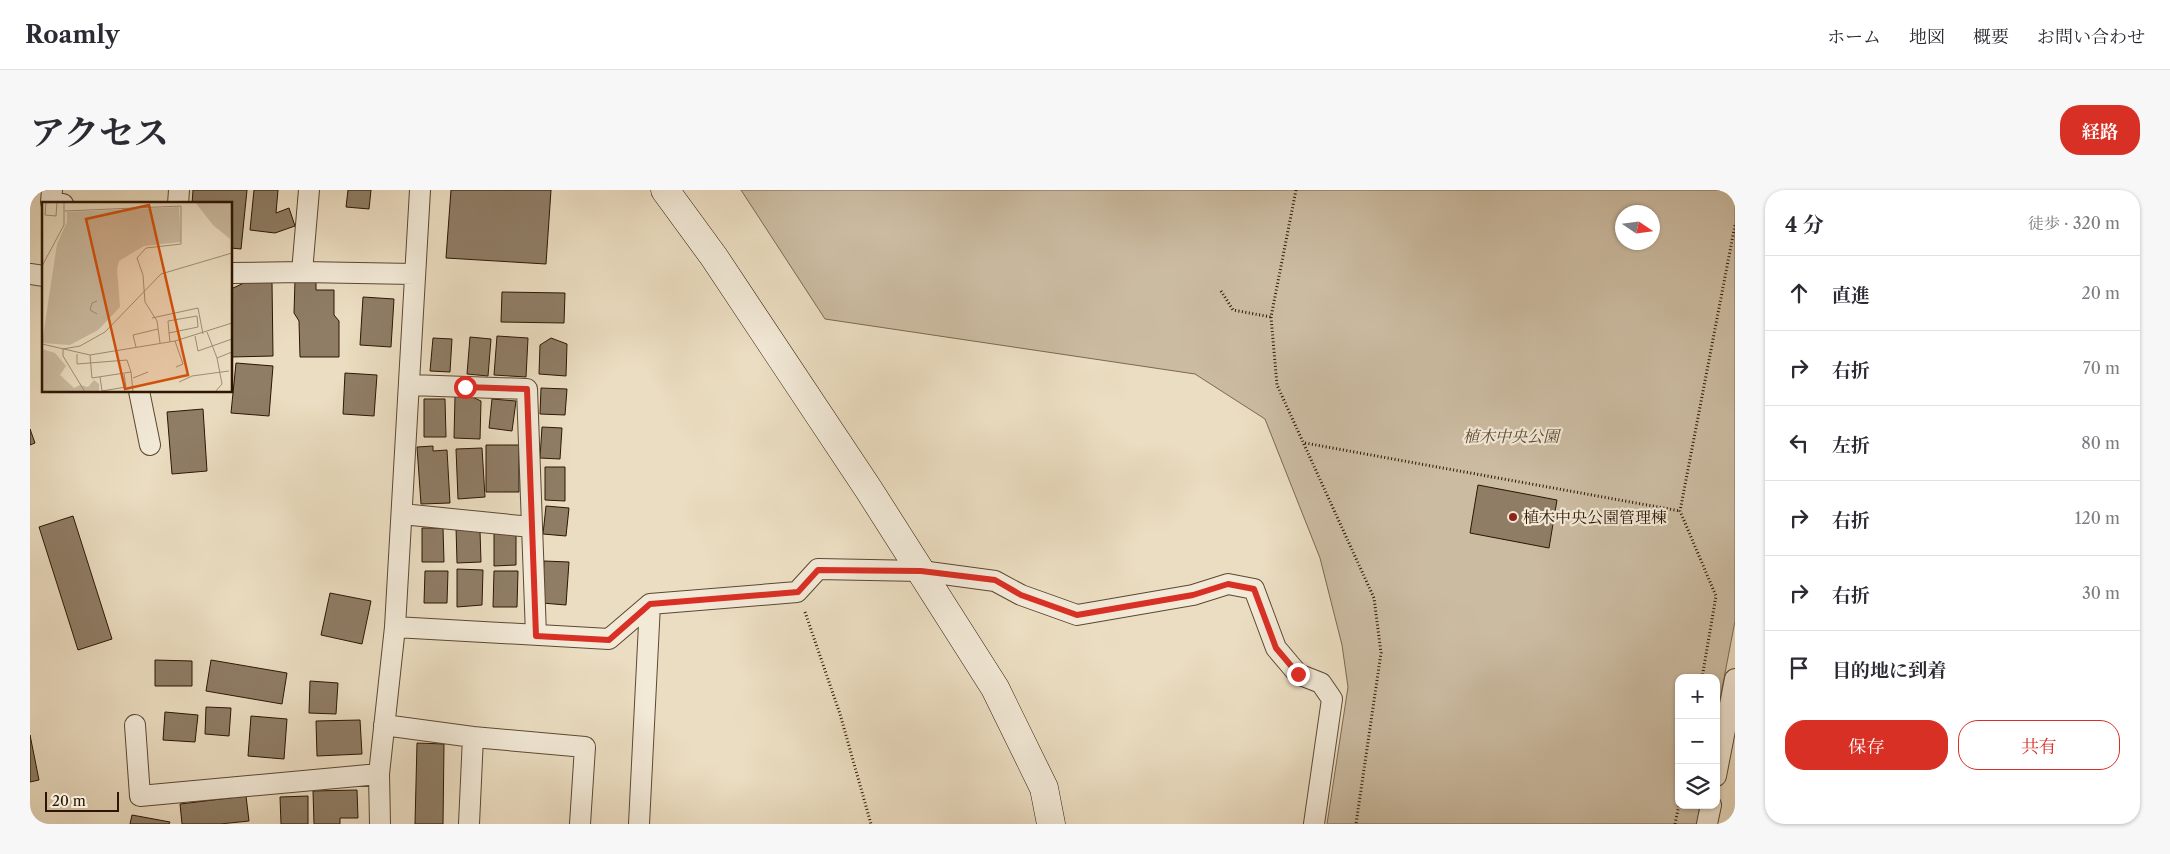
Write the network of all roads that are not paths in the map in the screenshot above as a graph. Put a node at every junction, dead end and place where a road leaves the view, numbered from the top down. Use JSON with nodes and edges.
{"nodes":[{"id":1,"x":309,"y":190,"type":"edge"},
{"id":2,"x":420,"y":190,"type":"edge"},
{"id":3,"x":665,"y":190,"type":"edge"},
{"id":4,"x":302,"y":272,"type":"junction"},
{"id":5,"x":232,"y":273,"type":"edge"},
{"id":6,"x":414,"y":274,"type":"junction"},
{"id":7,"x":410,"y":385,"type":"junction"},
{"id":8,"x":139,"y":392,"type":"edge"},
{"id":9,"x":150,"y":445,"type":"dead end"},
{"id":10,"x":402,"y":514,"type":"junction"},
{"id":11,"x":531,"y":527,"type":"junction"},
{"id":12,"x":921,"y":571,"type":"junction"},
{"id":13,"x":650,"y":604,"type":"junction"},
{"id":14,"x":395,"y":628,"type":"junction"},
{"id":15,"x":536,"y":636,"type":"junction"},
{"id":16,"x":1735,"y":679,"type":"edge"},
{"id":17,"x":1733,"y":701,"type":"edge"},
{"id":18,"x":135,"y":725,"type":"dead end"},
{"id":19,"x":384,"y":725,"type":"junction"},
{"id":20,"x":473,"y":737,"type":"junction"},
{"id":21,"x":1719,"y":764,"type":"edge"},
{"id":22,"x":378,"y":774,"type":"junction"},
{"id":23,"x":1710,"y":809,"type":"edge"},
{"id":24,"x":380,"y":824,"type":"edge"},
{"id":25,"x":469,"y":824,"type":"edge"},
{"id":26,"x":580,"y":824,"type":"edge"},
{"id":27,"x":639,"y":824,"type":"edge"},
{"id":28,"x":1051,"y":824,"type":"edge"},
{"id":29,"x":1314,"y":824,"type":"edge"},
{"id":30,"x":1707,"y":824,"type":"edge"}],
"edges":[{"from":1,"to":4,"type":"street"},
{"from":2,"to":6,"type":"street"},
{"from":3,"to":12,"type":"street"},
{"from":4,"to":5,"type":"street"},
{"from":4,"to":6,"type":"street"},
{"from":6,"to":7,"type":"street"},
{"from":7,"to":10,"type":"street"},
{"from":7,"to":11,"type":"street"},
{"from":8,"to":9,"type":"street"},
{"from":10,"to":11,"type":"street"},
{"from":10,"to":14,"type":"street"},
{"from":11,"to":15,"type":"street"},
{"from":12,"to":13,"type":"street"},
{"from":12,"to":28,"type":"street"},
{"from":12,"to":29,"type":"street"},
{"from":13,"to":15,"type":"street"},
{"from":13,"to":27,"type":"street"},
{"from":14,"to":15,"type":"street"},
{"from":14,"to":19,"type":"street"},
{"from":16,"to":17,"type":"street"},
{"from":17,"to":21,"type":"street"},
{"from":18,"to":22,"type":"street"},
{"from":19,"to":20,"type":"street"},
{"from":19,"to":22,"type":"street"},
{"from":20,"to":25,"type":"street"},
{"from":20,"to":26,"type":"street"},
{"from":22,"to":24,"type":"street"},
{"from":23,"to":30,"type":"street"}]}
